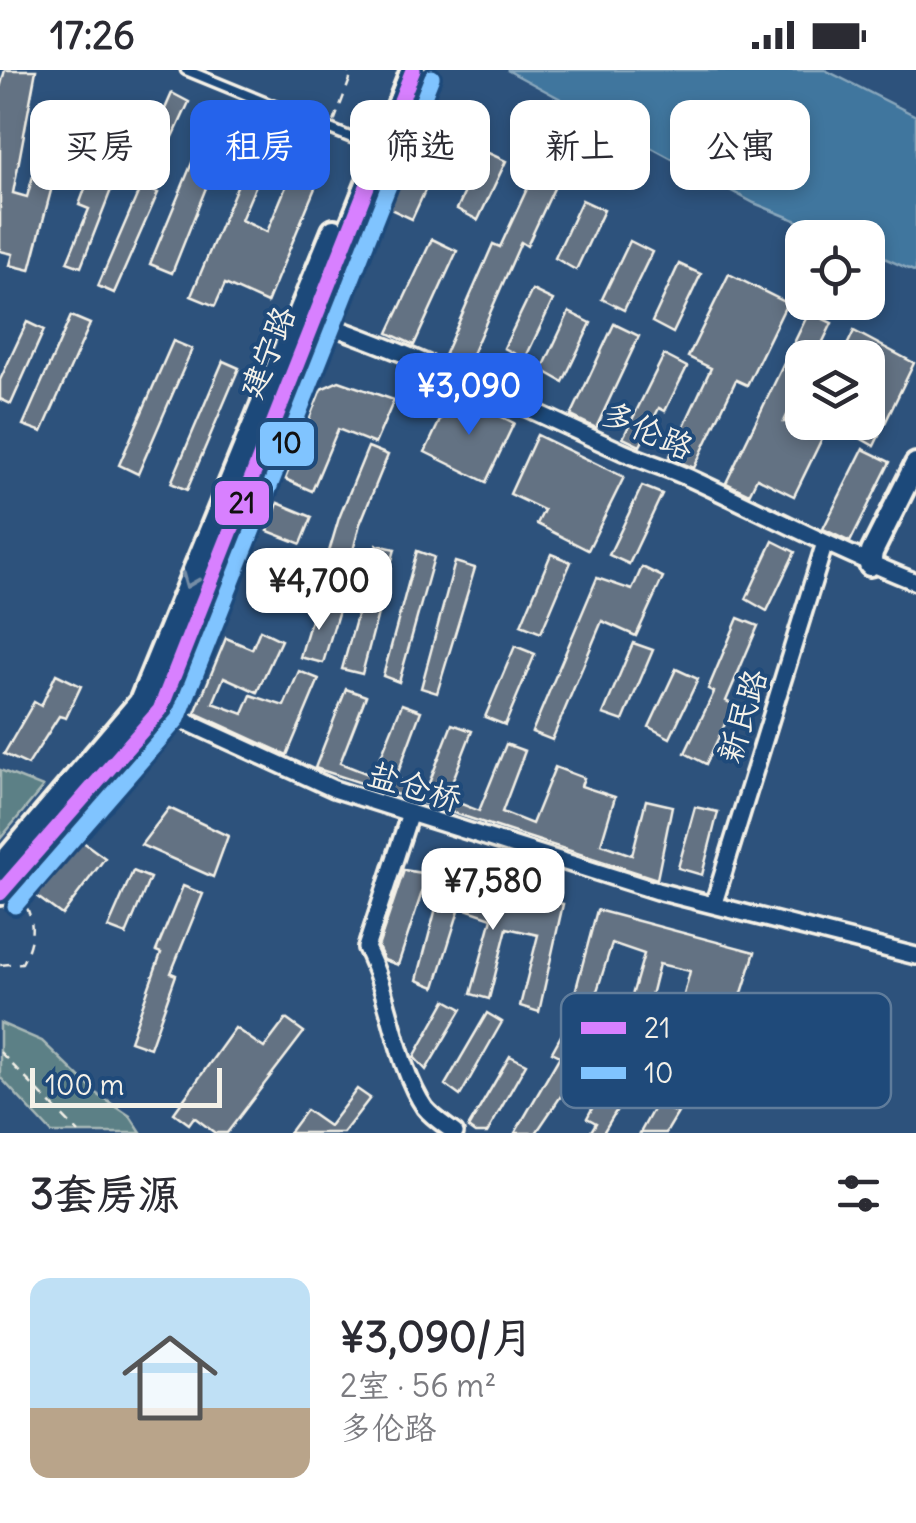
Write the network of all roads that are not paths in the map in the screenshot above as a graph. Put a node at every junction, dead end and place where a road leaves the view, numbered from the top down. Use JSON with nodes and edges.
{"nodes":[{"id":1,"x":186,"y":70,"type":"edge"},
{"id":2,"x":398,"y":70,"type":"edge"},
{"id":3,"x":412,"y":70,"type":"edge"},
{"id":4,"x":386,"y":100,"type":"edge"},
{"id":5,"x":350,"y":139,"type":"edge"},
{"id":6,"x":353,"y":190,"type":"edge"},
{"id":7,"x":307,"y":317,"type":"junction"},
{"id":8,"x":916,"y":464,"type":"edge"},
{"id":9,"x":916,"y":485,"type":"edge"},
{"id":10,"x":824,"y":546,"type":"junction"},
{"id":11,"x":870,"y":565,"type":"junction"},
{"id":12,"x":916,"y":582,"type":"edge"},
{"id":13,"x":150,"y":706,"type":"junction"},
{"id":14,"x":410,"y":813,"type":"junction"},
{"id":15,"x":2,"y":882,"type":"edge"},
{"id":16,"x":714,"y":903,"type":"junction"},
{"id":17,"x":916,"y":956,"type":"edge"},
{"id":18,"x":455,"y":1133,"type":"edge"}],
"edges":[{"from":1,"to":5,"type":"lane"},
{"from":2,"to":4,"type":"main road","name":"建宁路"},
{"from":3,"to":7,"type":"main road","name":"建宁路"},
{"from":6,"to":7,"type":"main road","name":"建宁路"},
{"from":7,"to":10,"type":"street","name":"多伦路"},
{"from":7,"to":13,"type":"main road","name":"建宁路"},
{"from":8,"to":11,"type":"street"},
{"from":9,"to":11,"type":"street"},
{"from":10,"to":11,"type":"street","name":"多伦路"},
{"from":10,"to":16,"type":"street","name":"新民路"},
{"from":11,"to":12,"type":"street","name":"多伦路"},
{"from":13,"to":14,"type":"street","name":"盐仓桥"},
{"from":13,"to":15,"type":"main road","name":"建宁路"},
{"from":14,"to":16,"type":"street","name":"盐仓桥"},
{"from":14,"to":18,"type":"street"},
{"from":16,"to":17,"type":"street","name":"盐仓桥"}]}
